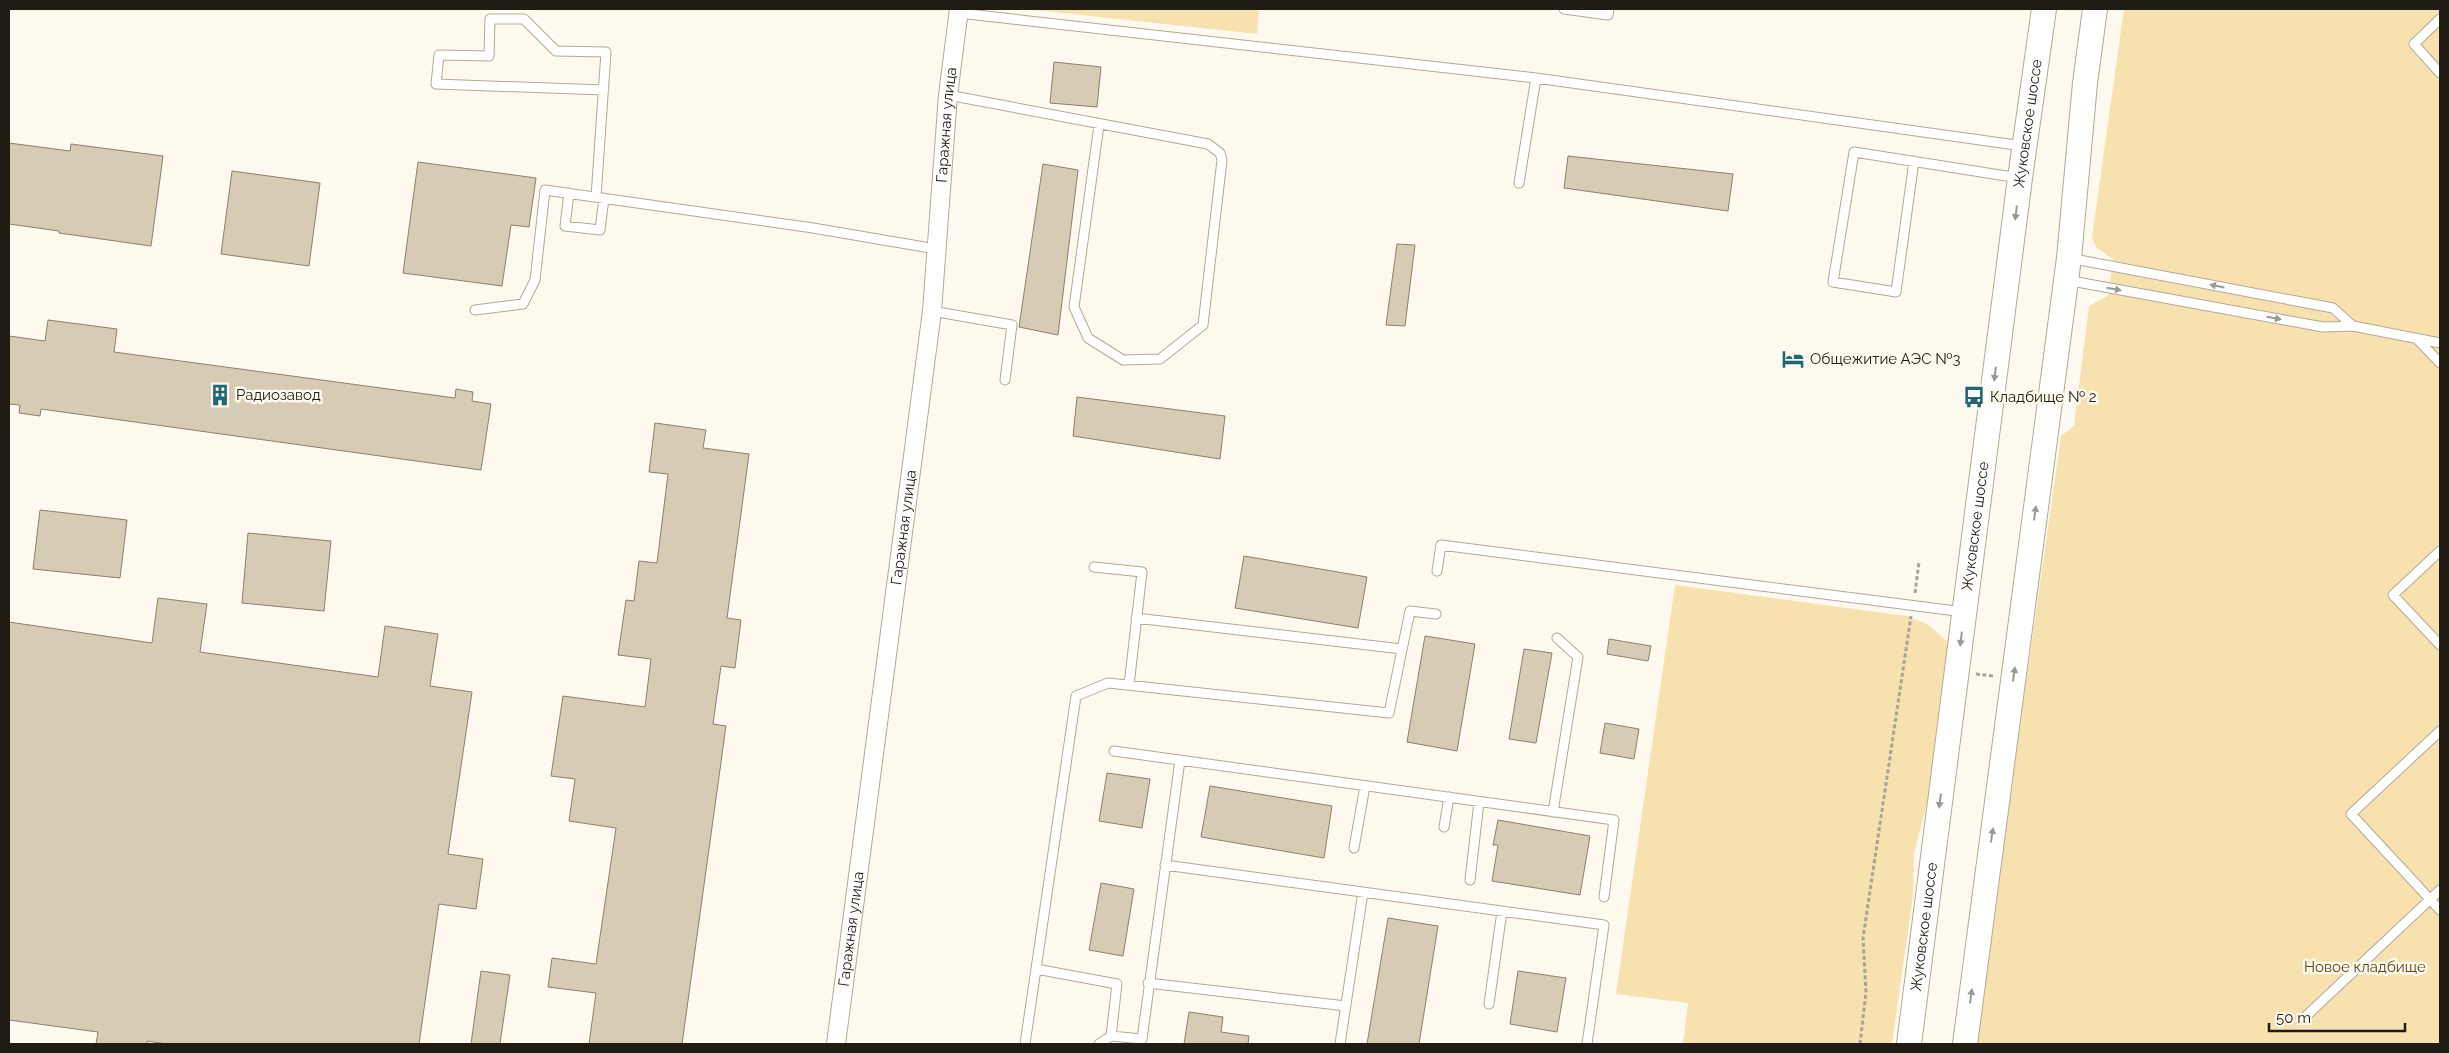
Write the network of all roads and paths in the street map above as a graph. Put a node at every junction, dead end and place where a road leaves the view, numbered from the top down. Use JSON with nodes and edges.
{"nodes":[{"id":1,"x":1564,"y":9,"type":"edge"},
{"id":2,"x":1609,"y":9,"type":"edge"},
{"id":3,"x":2044,"y":9,"type":"edge"},
{"id":4,"x":2096,"y":9,"type":"edge"},
{"id":5,"x":959,"y":11,"type":"edge"},
{"id":6,"x":2440,"y":19,"type":"edge"},
{"id":7,"x":2440,"y":73,"type":"edge"},
{"id":8,"x":1536,"y":78,"type":"junction"},
{"id":9,"x":604,"y":90,"type":"junction"},
{"id":10,"x":948,"y":95,"type":"junction"},
{"id":11,"x":1099,"y":125,"type":"junction"},
{"id":12,"x":2024,"y":146,"type":"junction"},
{"id":13,"x":1914,"y":161,"type":"dead end"},
{"id":14,"x":2020,"y":178,"type":"junction"},
{"id":15,"x":1519,"y":182,"type":"dead end"},
{"id":16,"x":569,"y":193,"type":"junction"},
{"id":17,"x":600,"y":197,"type":"junction"},
{"id":18,"x":936,"y":249,"type":"junction"},
{"id":19,"x":2068,"y":269,"type":"junction"},
{"id":20,"x":474,"y":310,"type":"dead end"},
{"id":21,"x":932,"y":310,"type":"junction"},
{"id":22,"x":2353,"y":326,"type":"junction"},
{"id":23,"x":2417,"y":339,"type":"junction"},
{"id":24,"x":2440,"y":343,"type":"edge"},
{"id":25,"x":2440,"y":364,"type":"edge"},
{"id":26,"x":1005,"y":380,"type":"dead end"},
{"id":27,"x":2440,"y":551,"type":"edge"},
{"id":28,"x":1919,"y":562,"type":"dead end"},
{"id":29,"x":1094,"y":567,"type":"dead end"},
{"id":30,"x":1437,"y":571,"type":"dead end"},
{"id":31,"x":1913,"y":605,"type":"junction"},
{"id":32,"x":1964,"y":612,"type":"junction"},
{"id":33,"x":1436,"y":614,"type":"dead end"},
{"id":34,"x":1136,"y":618,"type":"junction"},
{"id":35,"x":1557,"y":638,"type":"dead end"},
{"id":36,"x":2440,"y":645,"type":"edge"},
{"id":37,"x":1402,"y":649,"type":"junction"},
{"id":38,"x":1129,"y":686,"type":"junction"},
{"id":39,"x":2440,"y":731,"type":"edge"},
{"id":40,"x":1114,"y":751,"type":"dead end"},
{"id":41,"x":1180,"y":760,"type":"junction"},
{"id":42,"x":1365,"y":786,"type":"junction"},
{"id":43,"x":1449,"y":798,"type":"junction"},
{"id":44,"x":1479,"y":802,"type":"junction"},
{"id":45,"x":1552,"y":812,"type":"junction"},
{"id":46,"x":1444,"y":827,"type":"dead end"},
{"id":47,"x":1354,"y":848,"type":"dead end"},
{"id":48,"x":1165,"y":865,"type":"junction"},
{"id":49,"x":1470,"y":880,"type":"dead end"},
{"id":50,"x":2440,"y":890,"type":"edge"},
{"id":51,"x":1363,"y":892,"type":"junction"},
{"id":52,"x":1604,"y":897,"type":"dead end"},
{"id":53,"x":2430,"y":899,"type":"junction"},
{"id":54,"x":2440,"y":910,"type":"edge"},
{"id":55,"x":1502,"y":911,"type":"junction"},
{"id":56,"x":1036,"y":969,"type":"junction"},
{"id":57,"x":1148,"y":983,"type":"junction"},
{"id":58,"x":1489,"y":1004,"type":"dead end"},
{"id":59,"x":1346,"y":1006,"type":"junction"},
{"id":60,"x":2304,"y":1018,"type":"dead end"},
{"id":61,"x":1111,"y":1036,"type":"junction"},
{"id":62,"x":836,"y":1044,"type":"edge"},
{"id":63,"x":1025,"y":1044,"type":"edge"},
{"id":64,"x":1099,"y":1044,"type":"edge"},
{"id":65,"x":1340,"y":1044,"type":"edge"},
{"id":66,"x":1587,"y":1044,"type":"edge"},
{"id":67,"x":1860,"y":1044,"type":"edge"},
{"id":68,"x":1909,"y":1044,"type":"edge"},
{"id":69,"x":1965,"y":1044,"type":"edge"}],
"edges":[{"from":1,"to":2,"type":"lane"},
{"from":3,"to":12,"type":"main road","name":"Жуковское шоссе"},
{"from":4,"to":19,"type":"main road"},
{"from":5,"to":8,"type":"lane"},
{"from":5,"to":10,"type":"street","name":"Гаражная улица"},
{"from":6,"to":7,"type":"lane"},
{"from":8,"to":12,"type":"lane"},
{"from":8,"to":15,"type":"lane"},
{"from":9,"to":9,"type":"lane"},
{"from":9,"to":17,"type":"lane"},
{"from":10,"to":11,"type":"lane"},
{"from":10,"to":18,"type":"street","name":"Гаражная улица"},
{"from":11,"to":11,"type":"lane"},
{"from":12,"to":14,"type":"main road","name":"Жуковское шоссе"},
{"from":13,"to":14,"type":"lane"},
{"from":14,"to":32,"type":"main road","name":"Жуковское шоссе","one_way":true},
{"from":16,"to":17,"type":"lane"},
{"from":16,"to":17,"type":"lane"},
{"from":16,"to":20,"type":"lane"},
{"from":17,"to":18,"type":"lane"},
{"from":18,"to":21,"type":"street","name":"Гаражная улица"},
{"from":19,"to":22,"type":"lane","one_way":true},
{"from":22,"to":19,"type":"lane","one_way":true},
{"from":69,"to":19,"type":"main road","one_way":true},
{"from":21,"to":26,"type":"lane"},
{"from":21,"to":62,"type":"street","name":"Гаражная улица"},
{"from":22,"to":23,"type":"lane"},
{"from":23,"to":24,"type":"lane"},
{"from":23,"to":25,"type":"lane"},
{"from":27,"to":36,"type":"lane"},
{"from":28,"to":31,"type":"path"},
{"from":29,"to":34,"type":"lane"},
{"from":30,"to":31,"type":"lane"},
{"from":31,"to":32,"type":"lane"},
{"from":31,"to":67,"type":"path"},
{"from":32,"to":68,"type":"main road","name":"Жуковское шоссе","one_way":true},
{"from":33,"to":37,"type":"lane"},
{"from":34,"to":37,"type":"lane"},
{"from":34,"to":38,"type":"lane"},
{"from":35,"to":45,"type":"lane"},
{"from":37,"to":38,"type":"lane"},
{"from":38,"to":56,"type":"lane"},
{"from":39,"to":53,"type":"lane"},
{"from":40,"to":41,"type":"lane"},
{"from":41,"to":42,"type":"lane"},
{"from":41,"to":48,"type":"lane"},
{"from":42,"to":43,"type":"lane"},
{"from":42,"to":47,"type":"lane"},
{"from":43,"to":44,"type":"lane"},
{"from":43,"to":46,"type":"lane"},
{"from":44,"to":45,"type":"lane"},
{"from":44,"to":49,"type":"lane"},
{"from":45,"to":52,"type":"lane"},
{"from":48,"to":51,"type":"lane"},
{"from":48,"to":57,"type":"lane"},
{"from":50,"to":53,"type":"lane"},
{"from":51,"to":55,"type":"lane"},
{"from":51,"to":59,"type":"lane"},
{"from":53,"to":54,"type":"lane"},
{"from":53,"to":60,"type":"lane"},
{"from":55,"to":58,"type":"lane"},
{"from":55,"to":66,"type":"lane"},
{"from":56,"to":61,"type":"lane"},
{"from":56,"to":63,"type":"lane"},
{"from":57,"to":59,"type":"lane"},
{"from":57,"to":61,"type":"lane"},
{"from":59,"to":65,"type":"lane"},
{"from":61,"to":64,"type":"lane"}]}
